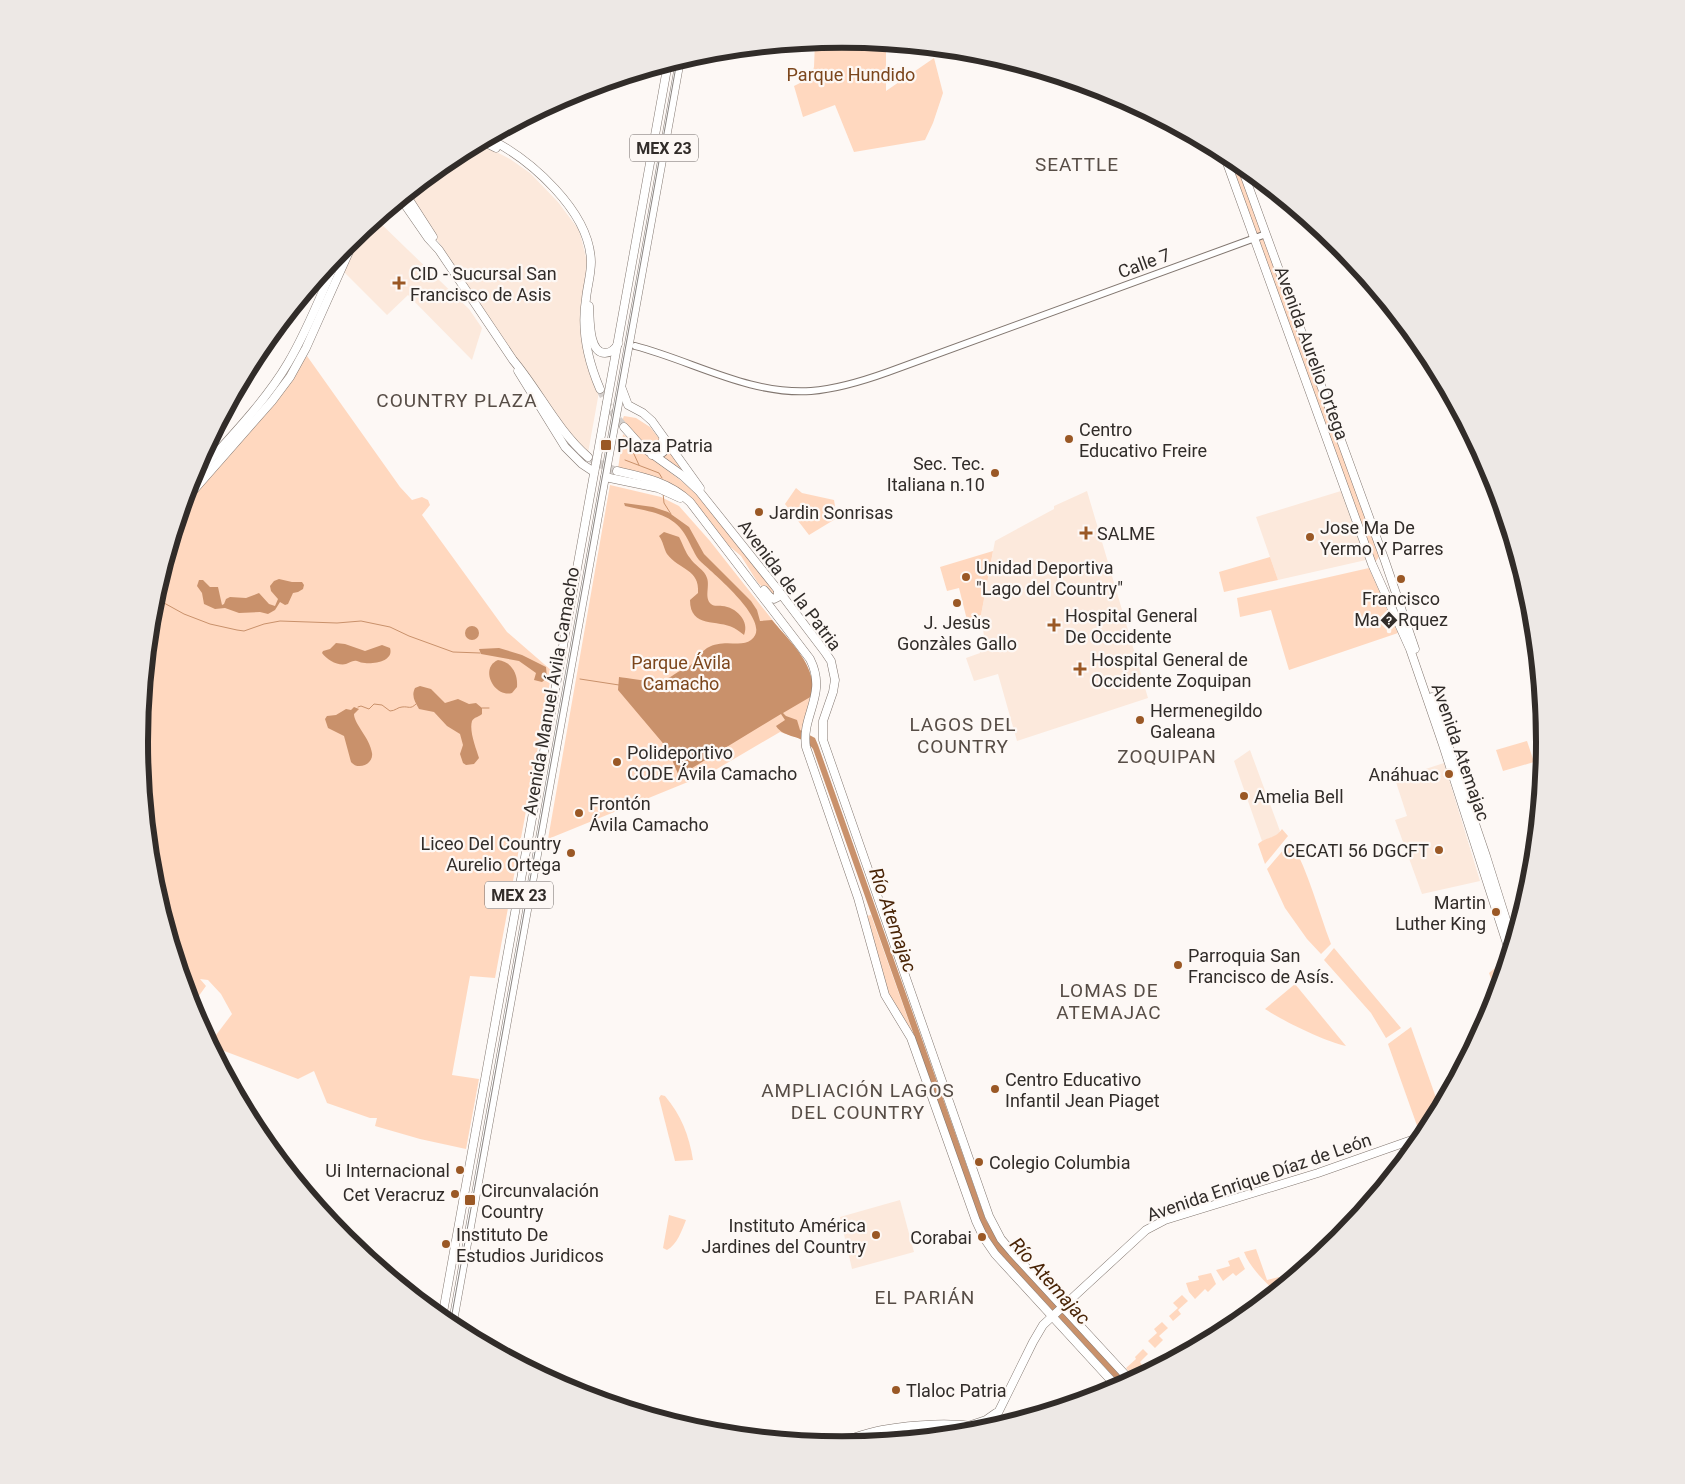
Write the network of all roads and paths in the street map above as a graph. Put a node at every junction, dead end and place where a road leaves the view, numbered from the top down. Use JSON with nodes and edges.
{"nodes":[{"id":1,"x":679,"y":67,"type":"edge"},
{"id":2,"x":667,"y":70,"type":"edge"},
{"id":3,"x":494,"y":141,"type":"edge"},
{"id":4,"x":489,"y":145,"type":"edge"},
{"id":5,"x":531,"y":166,"type":"junction"},
{"id":6,"x":1229,"y":166,"type":"edge"},
{"id":7,"x":1245,"y":177,"type":"edge"},
{"id":8,"x":409,"y":200,"type":"edge"},
{"id":9,"x":404,"y":204,"type":"edge"},
{"id":10,"x":1266,"y":234,"type":"junction"},
{"id":11,"x":1255,"y":238,"type":"junction"},
{"id":12,"x":439,"y":250,"type":"junction"},
{"id":13,"x":348,"y":254,"type":"edge"},
{"id":14,"x":331,"y":272,"type":"edge"},
{"id":15,"x":588,"y":286,"type":"junction"},
{"id":16,"x":619,"y":342,"type":"junction"},
{"id":17,"x":635,"y":346,"type":"dead end"},
{"id":18,"x":513,"y":360,"type":"junction"},
{"id":19,"x":276,"y":380,"type":"junction"},
{"id":20,"x":622,"y":386,"type":"junction"},
{"id":21,"x":600,"y":388,"type":"tunnel mouth"},
{"id":22,"x":276,"y":396,"type":"junction"},
{"id":23,"x":616,"y":416,"type":"junction"},
{"id":24,"x":624,"y":427,"type":"tunnel mouth"},
{"id":25,"x":652,"y":455,"type":"junction"},
{"id":26,"x":588,"y":457,"type":"tunnel mouth"},
{"id":27,"x":207,"y":462,"type":"edge"},
{"id":28,"x":617,"y":471,"type":"tunnel mouth"},
{"id":29,"x":594,"y":472,"type":"junction"},
{"id":30,"x":605,"y":477,"type":"junction"},
{"id":31,"x":198,"y":484,"type":"edge"},
{"id":32,"x":707,"y":500,"type":"junction"},
{"id":33,"x":588,"y":502,"type":"junction"},
{"id":34,"x":700,"y":514,"type":"junction"},
{"id":35,"x":597,"y":520,"type":"junction"},
{"id":36,"x":721,"y":542,"type":"junction"},
{"id":37,"x":1385,"y":561,"type":"joint"},
{"id":38,"x":1372,"y":564,"type":"joint"},
{"id":39,"x":778,"y":590,"type":"junction"},
{"id":40,"x":1510,"y":932,"type":"edge"},
{"id":41,"x":1507,"y":943,"type":"edge"},
{"id":42,"x":505,"y":975,"type":"junction"},
{"id":43,"x":513,"y":990,"type":"junction"},
{"id":44,"x":1412,"y":1139,"type":"edge"},
{"id":45,"x":1061,"y":1307,"type":"junction"},
{"id":46,"x":444,"y":1310,"type":"edge"},
{"id":47,"x":1052,"y":1315,"type":"junction"},
{"id":48,"x":454,"y":1317,"type":"edge"},
{"id":49,"x":1126,"y":1376,"type":"edge"},
{"id":50,"x":1113,"y":1382,"type":"edge"},
{"id":51,"x":998,"y":1411,"type":"junction"},
{"id":52,"x":998,"y":1418,"type":"edge"},
{"id":53,"x":994,"y":1419,"type":"edge"},
{"id":54,"x":982,"y":1422,"type":"edge"},
{"id":55,"x":953,"y":1427,"type":"edge"},
{"id":56,"x":862,"y":1436,"type":"edge"}],
"edges":[{"from":1,"to":20,"type":"main road","name":"Avenida Manuel Ávila Camacho","number":"MEX 23"},
{"from":2,"to":16,"type":"main road","name":"Avenida Manuel Ávila Camacho","number":"MEX 23"},
{"from":3,"to":5,"type":"main road"},
{"from":4,"to":5,"type":"main road"},
{"from":5,"to":15,"type":"main road"},
{"from":6,"to":11,"type":"main road","name":"Avenida Aurelio Ortega"},
{"from":7,"to":10,"type":"main road","name":"Avenida Aurelio Ortega"},
{"from":8,"to":12,"type":"main road"},
{"from":9,"to":12,"type":"main road"},
{"from":10,"to":11,"type":"street","name":"Calle 7"},
{"from":10,"to":37,"type":"main road","name":"Avenida Aurelio Ortega"},
{"from":11,"to":17,"type":"street","name":"Calle 7"},
{"from":11,"to":38,"type":"main road","name":"Avenida Aurelio Ortega"},
{"from":12,"to":18,"type":"main road"},
{"from":13,"to":22,"type":"main road"},
{"from":14,"to":19,"type":"main road"},
{"from":15,"to":16,"type":"main road"},
{"from":15,"to":21,"type":"main road"},
{"from":16,"to":29,"type":"main road","name":"Avenida Manuel Ávila Camacho","number":"MEX 23"},
{"from":18,"to":26,"type":"main road"},
{"from":18,"to":29,"type":"main road"},
{"from":19,"to":22,"type":"main road"},
{"from":19,"to":27,"type":"main road"},
{"from":20,"to":23,"type":"main road","name":"Avenida Manuel Ávila Camacho","number":"MEX 23"},
{"from":20,"to":32,"type":"main road"},
{"from":22,"to":31,"type":"main road"},
{"from":23,"to":25,"type":"main road"},
{"from":23,"to":30,"type":"main road","name":"Avenida Manuel Ávila Camacho","number":"MEX 23"},
{"from":24,"to":25,"type":"main road","name":"Avenida de la Patria"},
{"from":25,"to":32,"type":"main road","name":"Avenida de la Patria"},
{"from":28,"to":34,"type":"main road","name":"Avenida de la Patria"},
{"from":29,"to":33,"type":"main road","name":"Avenida Manuel Ávila Camacho","number":"MEX 23"},
{"from":30,"to":34,"type":"main road"},
{"from":30,"to":35,"type":"main road","name":"Avenida Manuel Ávila Camacho","number":"MEX 23"},
{"from":32,"to":39,"type":"main road","name":"Avenida de la Patria"},
{"from":33,"to":35,"type":"main road"},
{"from":33,"to":42,"type":"main road","name":"Avenida Manuel Ávila Camacho","number":"MEX 23"},
{"from":34,"to":36,"type":"main road","name":"Avenida de la Patria"},
{"from":35,"to":43,"type":"main road","name":"Avenida Manuel Ávila Camacho","number":"MEX 23"},
{"from":36,"to":39,"type":"main road"},
{"from":36,"to":47,"type":"main road","name":"Avenida de la Patria"},
{"from":37,"to":40,"type":"main road","name":"Avenida Atemajac"},
{"from":38,"to":41,"type":"main road","name":"Avenida Atemajac"},
{"from":39,"to":45,"type":"main road","name":"Avenida de la Patria"},
{"from":42,"to":43,"type":"main road"},
{"from":42,"to":46,"type":"main road","name":"Avenida Manuel Ávila Camacho","number":"MEX 23"},
{"from":43,"to":48,"type":"main road","name":"Avenida Manuel Ávila Camacho","number":"MEX 23"},
{"from":44,"to":45,"type":"main road","name":"Avenida Enrique Díaz de León"},
{"from":45,"to":47,"type":"main road","name":"Avenida Enrique Díaz de León"},
{"from":45,"to":49,"type":"main road","name":"Avenida de la Patria"},
{"from":47,"to":50,"type":"main road","name":"Avenida de la Patria"},
{"from":47,"to":51,"type":"main road","name":"Avenida Enrique Díaz de León"},
{"from":51,"to":52,"type":"main road"},
{"from":51,"to":53,"type":"main road","name":"Avenida Enrique Díaz de León"},
{"from":51,"to":54,"type":"main road"},
{"from":55,"to":56,"type":"main road"}]}
